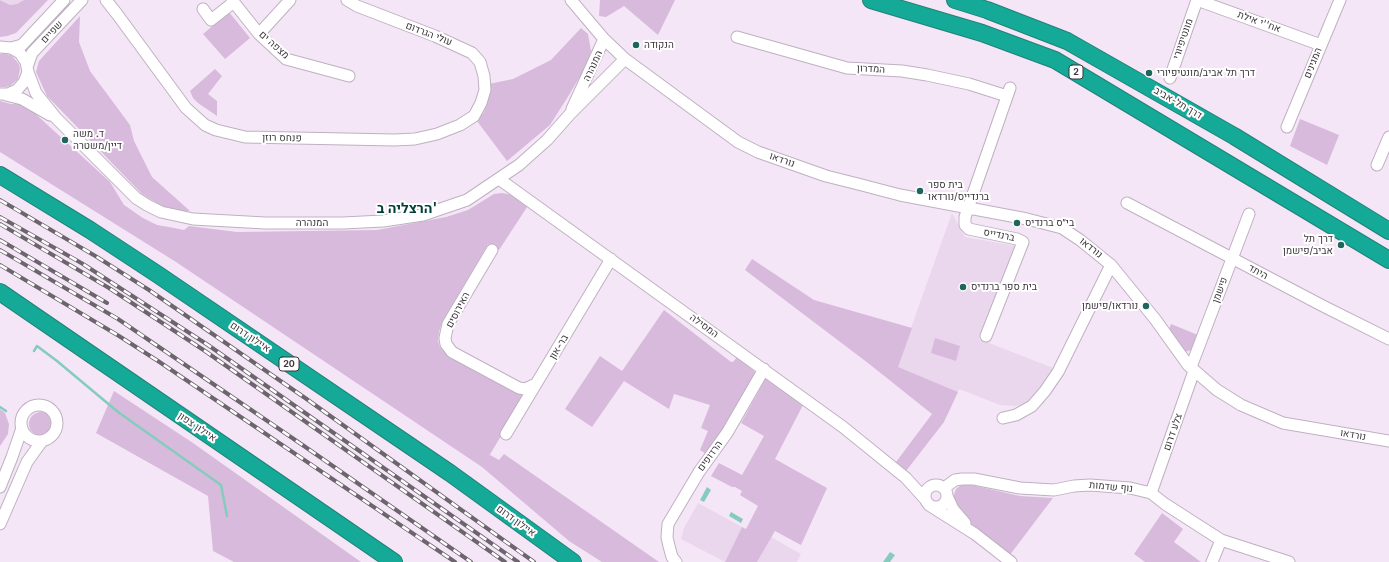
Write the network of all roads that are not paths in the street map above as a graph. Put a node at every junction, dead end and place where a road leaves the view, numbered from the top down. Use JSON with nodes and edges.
{"nodes":[{"id":1,"x":64,"y":0,"type":"edge"},
{"id":2,"x":76,"y":0,"type":"edge"},
{"id":3,"x":81,"y":0,"type":"edge"},
{"id":4,"x":99,"y":0,"type":"edge"},
{"id":5,"x":106,"y":0,"type":"edge"},
{"id":6,"x":290,"y":0,"type":"edge"},
{"id":7,"x":347,"y":0,"type":"edge"},
{"id":8,"x":571,"y":0,"type":"edge"},
{"id":9,"x":871,"y":0,"type":"edge"},
{"id":10,"x":955,"y":0,"type":"edge"},
{"id":11,"x":1197,"y":0,"type":"edge"},
{"id":12,"x":1340,"y":0,"type":"edge"},
{"id":13,"x":233,"y":1,"type":"edge"},
{"id":14,"x":203,"y":9,"type":"dead end"},
{"id":15,"x":114,"y":10,"type":"junction"},
{"id":16,"x":259,"y":34,"type":"junction"},
{"id":17,"x":737,"y":37,"type":"dead end"},
{"id":18,"x":604,"y":39,"type":"junction"},
{"id":19,"x":1321,"y":45,"type":"junction"},
{"id":20,"x":3,"y":47,"type":"edge"},
{"id":21,"x":625,"y":59,"type":"junction"},
{"id":22,"x":27,"y":70,"type":"junction"},
{"id":23,"x":349,"y":76,"type":"dead end"},
{"id":24,"x":1170,"y":78,"type":"dead end"},
{"id":25,"x":485,"y":90,"type":"joint"},
{"id":26,"x":1,"y":94,"type":"edge"},
{"id":27,"x":570,"y":114,"type":"junction"},
{"id":28,"x":56,"y":118,"type":"junction"},
{"id":29,"x":1287,"y":127,"type":"dead end"},
{"id":30,"x":1389,"y":137,"type":"edge"},
{"id":31,"x":1376,"y":165,"type":"dead end"},
{"id":32,"x":0,"y":174,"type":"edge"},
{"id":33,"x":499,"y":179,"type":"junction"},
{"id":34,"x":1127,"y":203,"type":"dead end"},
{"id":35,"x":968,"y":208,"type":"junction"},
{"id":36,"x":1249,"y":214,"type":"dead end"},
{"id":37,"x":1389,"y":231,"type":"edge"},
{"id":38,"x":492,"y":250,"type":"dead end"},
{"id":39,"x":1232,"y":258,"type":"junction"},
{"id":40,"x":611,"y":259,"type":"junction"},
{"id":41,"x":1389,"y":260,"type":"edge"},
{"id":42,"x":1111,"y":265,"type":"junction"},
{"id":43,"x":0,"y":292,"type":"edge"},
{"id":44,"x":0,"y":300,"type":"edge"},
{"id":45,"x":58,"y":332,"type":"junction"},
{"id":46,"x":986,"y":336,"type":"dead end"},
{"id":47,"x":1389,"y":339,"type":"edge"},
{"id":48,"x":764,"y":369,"type":"junction"},
{"id":49,"x":1193,"y":369,"type":"junction"},
{"id":50,"x":536,"y":384,"type":"junction"},
{"id":51,"x":1003,"y":418,"type":"dead end"},
{"id":52,"x":22,"y":428,"type":"junction"},
{"id":53,"x":506,"y":434,"type":"dead end"},
{"id":54,"x":42,"y":441,"type":"junction"},
{"id":55,"x":1389,"y":442,"type":"edge"},
{"id":56,"x":906,"y":478,"type":"junction"},
{"id":57,"x":932,"y":485,"type":"junction"},
{"id":58,"x":0,"y":487,"type":"edge"},
{"id":59,"x":946,"y":492,"type":"junction"},
{"id":60,"x":1151,"y":493,"type":"junction"},
{"id":61,"x":927,"y":502,"type":"junction"},
{"id":62,"x":0,"y":524,"type":"edge"},
{"id":63,"x":975,"y":534,"type":"junction"},
{"id":64,"x":1221,"y":540,"type":"junction"},
{"id":65,"x":394,"y":562,"type":"edge"},
{"id":66,"x":573,"y":562,"type":"edge"},
{"id":67,"x":676,"y":562,"type":"edge"},
{"id":68,"x":1011,"y":562,"type":"edge"},
{"id":69,"x":1212,"y":562,"type":"edge"},
{"id":70,"x":1289,"y":562,"type":"edge"}],
"edges":[{"from":1,"to":20,"type":"street","name":"שפיים"},
{"from":2,"to":3,"type":"street","name":"שפיים"},
{"from":3,"to":22,"type":"street","name":"שפיים"},
{"from":4,"to":15,"type":"street","name":"פנחס רוזן"},
{"from":5,"to":15,"type":"street","name":"פנחס רוזן"},
{"from":6,"to":16,"type":"street"},
{"from":7,"to":25,"type":"street","name":"עולי הגרדום"},
{"from":8,"to":18,"type":"street","name":"נורדאו"},
{"from":9,"to":41,"type":"highway","number":"2"},
{"from":10,"to":37,"type":"highway","name":"דרך תל-אביב","number":"2"},
{"from":11,"to":19,"type":"street","name":"אח''י אילת"},
{"from":11,"to":24,"type":"street","name":"מונטיפיורי"},
{"from":12,"to":19,"type":"street","name":"המגינים"},
{"from":13,"to":14,"type":"street","name":"מצפה ים"},
{"from":13,"to":16,"type":"street","name":"מצפה ים"},
{"from":15,"to":25,"type":"street","name":"פנחס רוזן"},
{"from":16,"to":23,"type":"street","name":"מצפה ים"},
{"from":17,"to":35,"type":"street","name":"המדרון"},
{"from":18,"to":21,"type":"street","name":"נורדאו"},
{"from":18,"to":27,"type":"street","name":"המנהרה"},
{"from":19,"to":29,"type":"street","name":"המגינים"},
{"from":20,"to":22,"type":"street","name":"המנהרה"},
{"from":21,"to":27,"type":"street","name":"המנהרה"},
{"from":21,"to":35,"type":"street","name":"נורדאו"},
{"from":22,"to":26,"type":"street","name":"שפיים"},
{"from":22,"to":28,"type":"street","name":"המנהרה"},
{"from":26,"to":28,"type":"street","name":"המנהרה"},
{"from":27,"to":33,"type":"street","name":"המנהרה"},
{"from":28,"to":33,"type":"street","name":"המנהרה"},
{"from":30,"to":31,"type":"street"},
{"from":32,"to":66,"type":"highway","name":"איילון דרום","number":"20"},
{"from":33,"to":40,"type":"street","name":"המסילה"},
{"from":34,"to":39,"type":"street","name":"היתד"},
{"from":35,"to":42,"type":"street","name":"נורדאו"},
{"from":35,"to":46,"type":"street","name":"ברנדייס"},
{"from":36,"to":39,"type":"street","name":"פישמן"},
{"from":38,"to":50,"type":"street","name":"האירוסים"},
{"from":39,"to":47,"type":"street","name":"היתד"},
{"from":39,"to":49,"type":"street","name":"פישמן"},
{"from":40,"to":48,"type":"street","name":"המסילה"},
{"from":40,"to":50,"type":"street","name":"בר-און"},
{"from":42,"to":49,"type":"street","name":"נורדאו"},
{"from":42,"to":51,"type":"street"},
{"from":43,"to":45,"type":"highway","name":"איילון צפון"},
{"from":44,"to":45,"type":"highway"},
{"from":45,"to":65,"type":"highway","name":"איילון צפון"},
{"from":48,"to":56,"type":"street","name":"המסילה"},
{"from":48,"to":67,"type":"street","name":"הרדופים"},
{"from":49,"to":55,"type":"street","name":"נורדאו"},
{"from":49,"to":60,"type":"street","name":"צלע דרום"},
{"from":50,"to":53,"type":"street","name":"בר-און"},
{"from":52,"to":54,"type":"street"},
{"from":52,"to":54,"type":"street"},
{"from":52,"to":58,"type":"street"},
{"from":54,"to":62,"type":"street"},
{"from":56,"to":57,"type":"street","name":"המסילה"},
{"from":56,"to":61,"type":"street","name":"המסילה"},
{"from":57,"to":59,"type":"street"},
{"from":57,"to":61,"type":"street"},
{"from":59,"to":60,"type":"street","name":"נוף שדמות"},
{"from":59,"to":61,"type":"street"},
{"from":59,"to":63,"type":"street","name":"המסילה"},
{"from":60,"to":64,"type":"street","name":"נוף שדמות"},
{"from":61,"to":63,"type":"street","name":"המסילה"},
{"from":63,"to":68,"type":"street","name":"המסילה"},
{"from":64,"to":69,"type":"street"},
{"from":64,"to":70,"type":"street","name":"נוף שדמות"}]}
